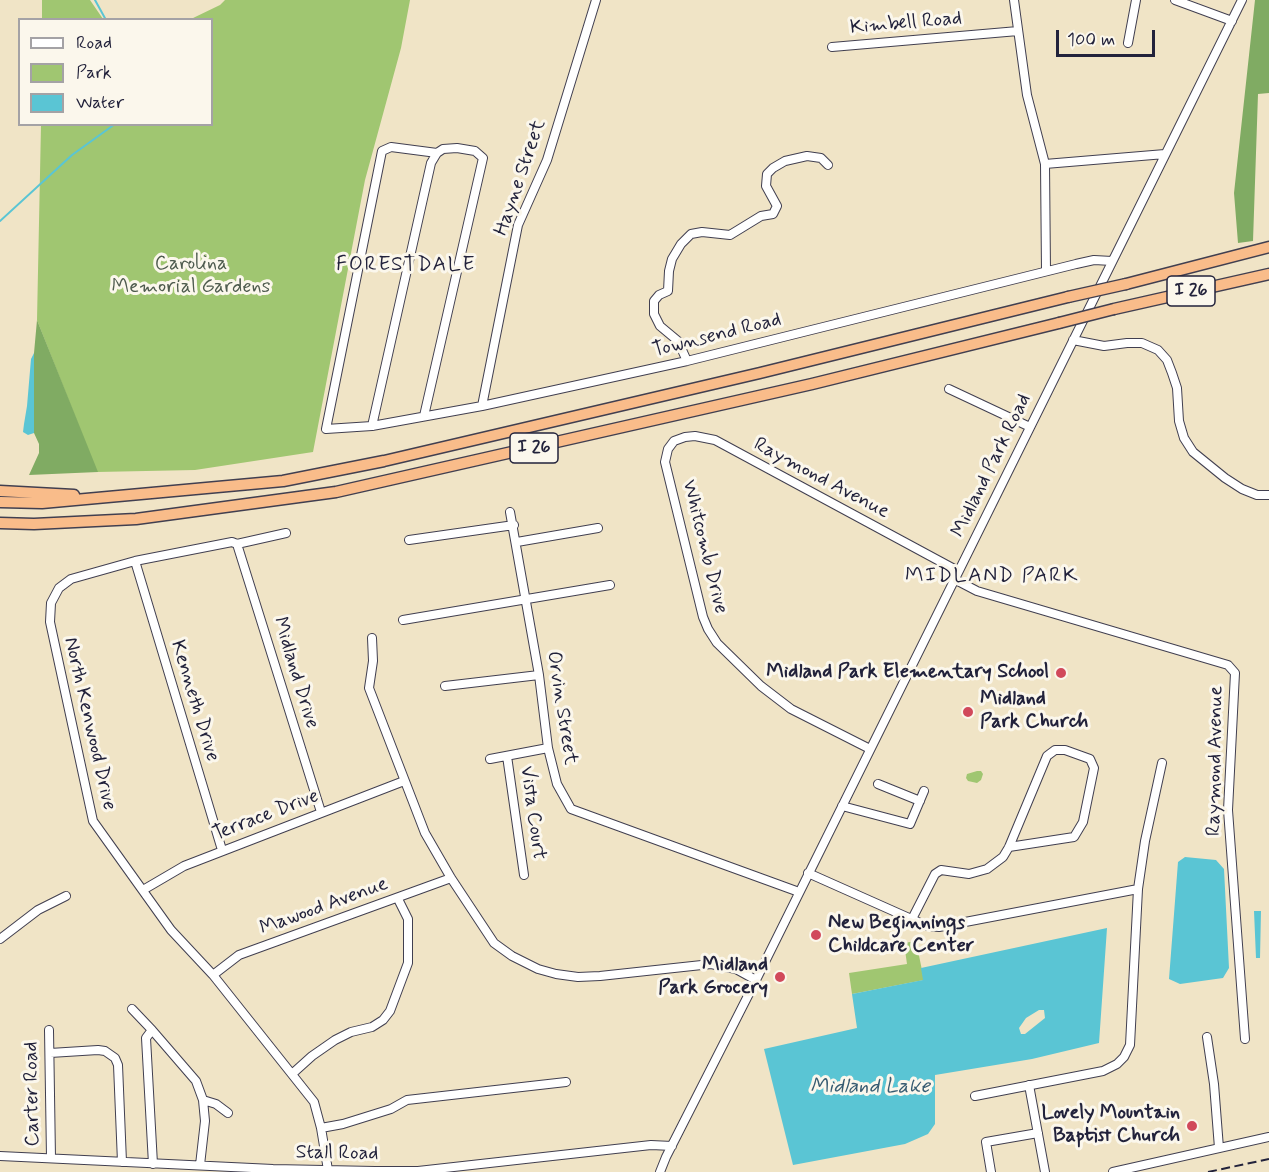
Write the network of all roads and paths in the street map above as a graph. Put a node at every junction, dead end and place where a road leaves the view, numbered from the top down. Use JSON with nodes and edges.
{"nodes":[{"id":1,"x":596,"y":0,"type":"edge"},
{"id":2,"x":1014,"y":0,"type":"edge"},
{"id":3,"x":1136,"y":0,"type":"edge"},
{"id":4,"x":1175,"y":0,"type":"edge"},
{"id":5,"x":1242,"y":0,"type":"edge"},
{"id":6,"x":1232,"y":21,"type":"junction"},
{"id":7,"x":1018,"y":31,"type":"junction"},
{"id":8,"x":1128,"y":43,"type":"dead end"},
{"id":9,"x":832,"y":47,"type":"dead end"},
{"id":10,"x":437,"y":153,"type":"junction"},
{"id":11,"x":1165,"y":154,"type":"junction"},
{"id":12,"x":1045,"y":164,"type":"junction"},
{"id":13,"x":828,"y":165,"type":"dead end"},
{"id":14,"x":1269,"y":247,"type":"edge"},
{"id":15,"x":1112,"y":261,"type":"junction"},
{"id":16,"x":1046,"y":271,"type":"junction"},
{"id":17,"x":1269,"y":274,"type":"edge"},
{"id":18,"x":1073,"y":340,"type":"junction"},
{"id":19,"x":687,"y":361,"type":"junction"},
{"id":20,"x":948,"y":389,"type":"dead end"},
{"id":21,"x":482,"y":406,"type":"junction"},
{"id":22,"x":424,"y":416,"type":"junction"},
{"id":23,"x":372,"y":426,"type":"junction"},
{"id":24,"x":1030,"y":426,"type":"junction"},
{"id":25,"x":733,"y":450,"type":"joint"},
{"id":26,"x":0,"y":491,"type":"edge"},
{"id":27,"x":1269,"y":495,"type":"edge"},
{"id":28,"x":125,"y":497,"type":"junction"},
{"id":29,"x":0,"y":502,"type":"edge"},
{"id":30,"x":510,"y":512,"type":"dead end"},
{"id":31,"x":0,"y":523,"type":"edge"},
{"id":32,"x":514,"y":525,"type":"junction"},
{"id":33,"x":598,"y":528,"type":"dead end"},
{"id":34,"x":286,"y":533,"type":"dead end"},
{"id":35,"x":409,"y":540,"type":"dead end"},
{"id":36,"x":517,"y":542,"type":"junction"},
{"id":37,"x":237,"y":544,"type":"junction"},
{"id":38,"x":135,"y":561,"type":"junction"},
{"id":39,"x":956,"y":575,"type":"junction"},
{"id":40,"x":610,"y":585,"type":"dead end"},
{"id":41,"x":527,"y":600,"type":"junction"},
{"id":42,"x":403,"y":620,"type":"dead end"},
{"id":43,"x":372,"y":638,"type":"dead end"},
{"id":44,"x":539,"y":675,"type":"junction"},
{"id":45,"x":445,"y":686,"type":"dead end"},
{"id":46,"x":548,"y":748,"type":"junction"},
{"id":47,"x":870,"y":750,"type":"junction"},
{"id":48,"x":507,"y":756,"type":"junction"},
{"id":49,"x":490,"y":759,"type":"dead end"},
{"id":50,"x":1162,"y":763,"type":"dead end"},
{"id":51,"x":404,"y":781,"type":"junction"},
{"id":52,"x":878,"y":784,"type":"dead end"},
{"id":53,"x":924,"y":791,"type":"dead end"},
{"id":54,"x":920,"y":801,"type":"junction"},
{"id":55,"x":842,"y":806,"type":"junction"},
{"id":56,"x":321,"y":812,"type":"junction"},
{"id":57,"x":1009,"y":847,"type":"junction"},
{"id":58,"x":222,"y":850,"type":"junction"},
{"id":59,"x":808,"y":873,"type":"junction"},
{"id":60,"x":524,"y":875,"type":"dead end"},
{"id":61,"x":451,"y":878,"type":"junction"},
{"id":62,"x":1138,"y":889,"type":"junction"},
{"id":63,"x":143,"y":890,"type":"junction"},
{"id":64,"x":799,"y":892,"type":"junction"},
{"id":65,"x":66,"y":896,"type":"dead end"},
{"id":66,"x":398,"y":898,"type":"junction"},
{"id":67,"x":912,"y":919,"type":"junction"},
{"id":68,"x":0,"y":939,"type":"edge"},
{"id":69,"x":213,"y":975,"type":"junction"},
{"id":70,"x":756,"y":980,"type":"junction"},
{"id":71,"x":132,"y":1009,"type":"dead end"},
{"id":72,"x":49,"y":1030,"type":"dead end"},
{"id":73,"x":152,"y":1030,"type":"junction"},
{"id":74,"x":1207,"y":1037,"type":"dead end"},
{"id":75,"x":1245,"y":1039,"type":"dead end"},
{"id":76,"x":50,"y":1053,"type":"junction"},
{"id":77,"x":292,"y":1074,"type":"junction"},
{"id":78,"x":566,"y":1082,"type":"dead end"},
{"id":79,"x":1029,"y":1085,"type":"junction"},
{"id":80,"x":975,"y":1096,"type":"dead end"},
{"id":81,"x":203,"y":1100,"type":"junction"},
{"id":82,"x":228,"y":1113,"type":"dead end"},
{"id":83,"x":321,"y":1128,"type":"junction"},
{"id":84,"x":1038,"y":1133,"type":"junction"},
{"id":85,"x":1269,"y":1137,"type":"edge"},
{"id":86,"x":672,"y":1146,"type":"junction"},
{"id":87,"x":1219,"y":1148,"type":"junction"},
{"id":88,"x":0,"y":1156,"type":"edge"},
{"id":89,"x":51,"y":1158,"type":"junction"},
{"id":90,"x":122,"y":1162,"type":"junction"},
{"id":91,"x":153,"y":1164,"type":"junction"},
{"id":92,"x":200,"y":1165,"type":"junction"},
{"id":93,"x":468,"y":1169,"type":"edge"},
{"id":94,"x":328,"y":1170,"type":"junction"},
{"id":95,"x":660,"y":1172,"type":"edge"},
{"id":96,"x":991,"y":1172,"type":"edge"},
{"id":97,"x":1045,"y":1172,"type":"edge"},
{"id":98,"x":1113,"y":1172,"type":"edge"}],
"edges":[{"from":1,"to":21,"type":"street","name":"Hayne Street"},
{"from":2,"to":7,"type":"street"},
{"from":3,"to":8,"type":"street"},
{"from":4,"to":6,"type":"street"},
{"from":5,"to":6,"type":"street","name":"Midland Park Road"},
{"from":6,"to":11,"type":"street","name":"Midland Park Road"},
{"from":7,"to":9,"type":"street","name":"Kimbell Road"},
{"from":7,"to":12,"type":"street"},
{"from":10,"to":22,"type":"street"},
{"from":10,"to":23,"type":"street"},
{"from":10,"to":23,"type":"street","name":"Townsend Road"},
{"from":11,"to":12,"type":"street"},
{"from":11,"to":15,"type":"street","name":"Midland Park Road"},
{"from":12,"to":16,"type":"street"},
{"from":13,"to":19,"type":"street"},
{"from":14,"to":28,"type":"highway","number":"I 26","bridge":true},
{"from":15,"to":16,"type":"street","name":"Townsend Road"},
{"from":15,"to":18,"type":"street","name":"Midland Park Road"},
{"from":16,"to":19,"type":"street","name":"Townsend Road"},
{"from":17,"to":31,"type":"highway","number":"I 26","bridge":true},
{"from":18,"to":24,"type":"street","name":"Midland Park Road"},
{"from":18,"to":27,"type":"street"},
{"from":19,"to":21,"type":"street","name":"Townsend Road"},
{"from":20,"to":24,"type":"street"},
{"from":21,"to":22,"type":"street","name":"Townsend Road"},
{"from":22,"to":23,"type":"street","name":"Townsend Road"},
{"from":24,"to":39,"type":"street","name":"Midland Park Road"},
{"from":25,"to":39,"type":"street","name":"Raymond Avenue"},
{"from":25,"to":47,"type":"street","name":"Whitcomb Drive"},
{"from":26,"to":28,"type":"highway"},
{"from":28,"to":29,"type":"highway","number":"I 26"},
{"from":30,"to":32,"type":"street","name":"Orvin Street"},
{"from":32,"to":35,"type":"street"},
{"from":32,"to":36,"type":"street","name":"Orvin Street"},
{"from":33,"to":36,"type":"street"},
{"from":34,"to":37,"type":"street","name":"North Kenwood Drive"},
{"from":36,"to":41,"type":"street","name":"Orvin Street"},
{"from":37,"to":38,"type":"street","name":"North Kenwood Drive"},
{"from":37,"to":56,"type":"street","name":"Midland Drive"},
{"from":38,"to":58,"type":"street","name":"Kenneth Drive"},
{"from":38,"to":63,"type":"street","name":"North Kenwood Drive"},
{"from":39,"to":47,"type":"street","name":"Midland Park Road"},
{"from":39,"to":75,"type":"street","name":"Raymond Avenue"},
{"from":40,"to":41,"type":"street"},
{"from":41,"to":42,"type":"street"},
{"from":41,"to":44,"type":"street","name":"Orvin Street"},
{"from":43,"to":51,"type":"street"},
{"from":44,"to":45,"type":"street"},
{"from":44,"to":46,"type":"street","name":"Orvin Street"},
{"from":46,"to":48,"type":"street"},
{"from":46,"to":64,"type":"street","name":"Orvin Street"},
{"from":47,"to":55,"type":"street","name":"Midland Park Road"},
{"from":48,"to":49,"type":"street"},
{"from":48,"to":60,"type":"street","name":"Vista Court"},
{"from":50,"to":62,"type":"street"},
{"from":51,"to":56,"type":"street","name":"Terrace Drive"},
{"from":51,"to":61,"type":"street"},
{"from":52,"to":54,"type":"street"},
{"from":53,"to":54,"type":"street"},
{"from":54,"to":55,"type":"street"},
{"from":55,"to":59,"type":"street","name":"Midland Park Road"},
{"from":56,"to":58,"type":"street","name":"Terrace Drive"},
{"from":57,"to":57,"type":"street"},
{"from":57,"to":67,"type":"street"},
{"from":58,"to":63,"type":"street","name":"Terrace Drive"},
{"from":59,"to":64,"type":"street","name":"Midland Park Road"},
{"from":59,"to":67,"type":"street"},
{"from":61,"to":66,"type":"street","name":"Mawood Avenue"},
{"from":61,"to":70,"type":"street"},
{"from":62,"to":67,"type":"street"},
{"from":62,"to":79,"type":"street"},
{"from":63,"to":69,"type":"street","name":"North Kenwood Drive"},
{"from":64,"to":70,"type":"street","name":"Midland Park Road"},
{"from":65,"to":68,"type":"street"},
{"from":66,"to":69,"type":"street","name":"Mawood Avenue"},
{"from":66,"to":77,"type":"street"},
{"from":69,"to":77,"type":"street","name":"North Kenwood Drive"},
{"from":70,"to":86,"type":"street","name":"Midland Park Road"},
{"from":71,"to":73,"type":"street"},
{"from":72,"to":76,"type":"street","name":"Carter Road"},
{"from":73,"to":81,"type":"street"},
{"from":73,"to":91,"type":"street"},
{"from":74,"to":87,"type":"street"},
{"from":76,"to":89,"type":"street","name":"Carter Road"},
{"from":76,"to":90,"type":"street"},
{"from":77,"to":83,"type":"street","name":"North Kenwood Drive"},
{"from":78,"to":83,"type":"street"},
{"from":79,"to":80,"type":"street"},
{"from":79,"to":84,"type":"street"},
{"from":81,"to":82,"type":"street"},
{"from":81,"to":92,"type":"street"},
{"from":83,"to":94,"type":"street","name":"North Kenwood Drive"},
{"from":84,"to":96,"type":"street"},
{"from":84,"to":97,"type":"street"},
{"from":85,"to":87,"type":"street"},
{"from":86,"to":93,"type":"street","name":"Stall Road"},
{"from":86,"to":95,"type":"street","name":"Midland Park Road"},
{"from":87,"to":98,"type":"street"},
{"from":88,"to":89,"type":"street","name":"Stall Road"},
{"from":89,"to":90,"type":"street","name":"Stall Road"},
{"from":90,"to":91,"type":"street","name":"Stall Road"},
{"from":91,"to":92,"type":"street","name":"Stall Road"},
{"from":92,"to":94,"type":"street","name":"Stall Road"},
{"from":93,"to":94,"type":"street","name":"Stall Road"}]}
